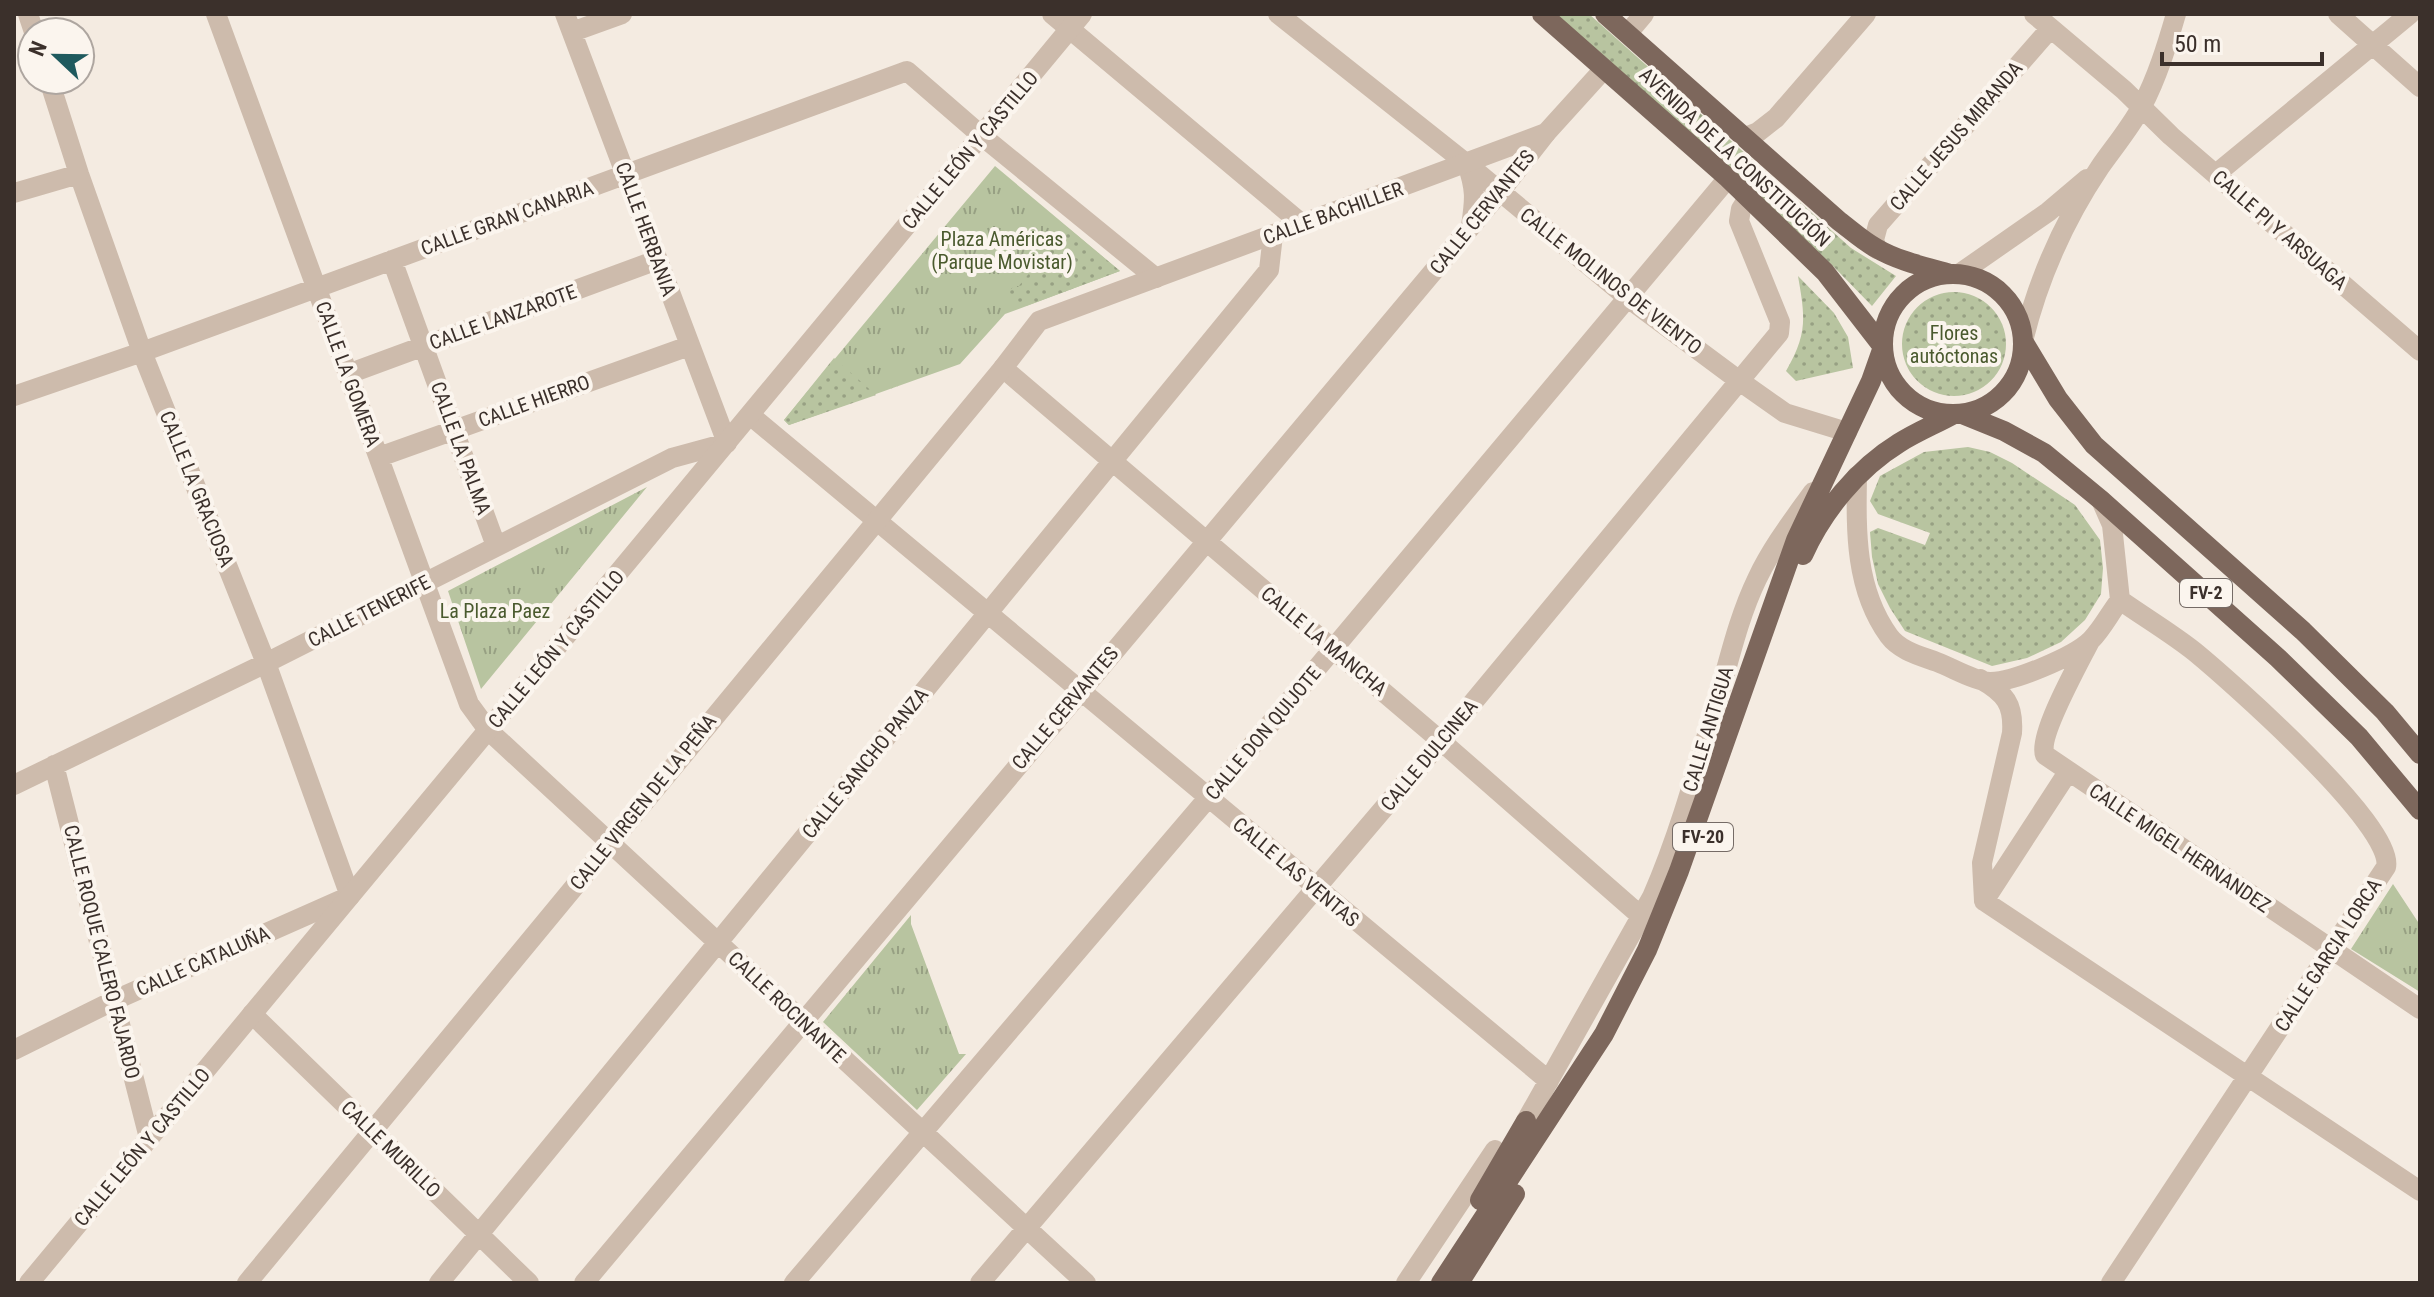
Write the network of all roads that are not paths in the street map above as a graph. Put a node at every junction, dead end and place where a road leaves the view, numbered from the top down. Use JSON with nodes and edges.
{"nodes":[{"id":1,"x":216,"y":14,"type":"edge"},
{"id":2,"x":622,"y":14,"type":"edge"},
{"id":3,"x":1052,"y":14,"type":"edge"},
{"id":4,"x":1278,"y":14,"type":"edge"},
{"id":5,"x":1542,"y":14,"type":"edge"},
{"id":6,"x":1605,"y":14,"type":"edge"},
{"id":7,"x":1644,"y":14,"type":"edge"},
{"id":8,"x":1866,"y":14,"type":"edge"},
{"id":9,"x":2034,"y":14,"type":"edge"},
{"id":10,"x":2176,"y":14,"type":"edge"},
{"id":11,"x":2338,"y":14,"type":"edge"},
{"id":12,"x":2410,"y":14,"type":"edge"},
{"id":13,"x":1076,"y":22,"type":"edge"},
{"id":14,"x":569,"y":23,"type":"edge"},
{"id":15,"x":2050,"y":29,"type":"junction"},
{"id":16,"x":1628,"y":33,"type":"junction"},
{"id":17,"x":2373,"y":45,"type":"junction"},
{"id":18,"x":1604,"y":69,"type":"junction"},
{"id":19,"x":2420,"y":87,"type":"edge"},
{"id":20,"x":54,"y":96,"type":"edge"},
{"id":21,"x":2141,"y":108,"type":"junction"},
{"id":22,"x":1546,"y":133,"type":"junction"},
{"id":23,"x":982,"y":136,"type":"junction"},
{"id":24,"x":1745,"y":137,"type":"junction"},
{"id":25,"x":1467,"y":164,"type":"junction"},
{"id":26,"x":2099,"y":169,"type":"junction"},
{"id":27,"x":79,"y":174,"type":"junction"},
{"id":28,"x":625,"y":174,"type":"junction"},
{"id":29,"x":2216,"y":174,"type":"junction"},
{"id":30,"x":1728,"y":178,"type":"junction"},
{"id":31,"x":1500,"y":192,"type":"junction"},
{"id":32,"x":14,"y":193,"type":"edge"},
{"id":33,"x":1748,"y":198,"type":"junction"},
{"id":34,"x":1302,"y":224,"type":"junction"},
{"id":35,"x":1471,"y":227,"type":"junction"},
{"id":36,"x":1273,"y":235,"type":"junction"},
{"id":37,"x":1877,"y":249,"type":"junction"},
{"id":38,"x":392,"y":260,"type":"junction"},
{"id":39,"x":657,"y":260,"type":"junction"},
{"id":40,"x":1954,"y":274,"type":"junction"},
{"id":41,"x":1156,"y":278,"type":"junction"},
{"id":42,"x":316,"y":287,"type":"junction"},
{"id":43,"x":1628,"y":298,"type":"junction"},
{"id":44,"x":1039,"y":321,"type":"joint"},
{"id":45,"x":2023,"y":341,"type":"junction"},
{"id":46,"x":2417,"y":343,"type":"edge"},
{"id":47,"x":424,"y":346,"type":"junction"},
{"id":48,"x":689,"y":346,"type":"junction"},
{"id":49,"x":1883,"y":347,"type":"junction"},
{"id":50,"x":142,"y":352,"type":"junction"},
{"id":51,"x":1003,"y":368,"type":"junction"},
{"id":52,"x":348,"y":374,"type":"junction"},
{"id":53,"x":1741,"y":382,"type":"junction"},
{"id":54,"x":14,"y":396,"type":"edge"},
{"id":55,"x":1958,"y":414,"type":"junction"},
{"id":56,"x":750,"y":415,"type":"junction"},
{"id":57,"x":454,"y":430,"type":"junction"},
{"id":58,"x":1847,"y":432,"type":"junction"},
{"id":59,"x":727,"y":443,"type":"junction"},
{"id":60,"x":379,"y":457,"type":"junction"},
{"id":61,"x":1112,"y":461,"type":"junction"},
{"id":62,"x":1829,"y":469,"type":"junction"},
{"id":63,"x":1857,"y":476,"type":"junction"},
{"id":64,"x":2101,"y":500,"type":"junction"},
{"id":65,"x":875,"y":520,"type":"junction"},
{"id":66,"x":1206,"y":541,"type":"junction"},
{"id":67,"x":496,"y":546,"type":"junction"},
{"id":68,"x":425,"y":582,"type":"junction"},
{"id":69,"x":2120,"y":600,"type":"junction"},
{"id":70,"x":987,"y":614,"type":"junction"},
{"id":71,"x":2090,"y":641,"type":"junction"},
{"id":72,"x":1333,"y":649,"type":"junction"},
{"id":73,"x":266,"y":663,"type":"junction"},
{"id":74,"x":1979,"y":679,"type":"junction"},
{"id":75,"x":1080,"y":691,"type":"junction"},
{"id":76,"x":488,"y":730,"type":"junction"},
{"id":77,"x":1441,"y":741,"type":"junction"},
{"id":78,"x":2420,"y":754,"type":"edge"},
{"id":79,"x":54,"y":765,"type":"junction"},
{"id":80,"x":2068,"y":772,"type":"junction"},
{"id":81,"x":14,"y":785,"type":"edge"},
{"id":82,"x":1208,"y":798,"type":"junction"},
{"id":83,"x":2420,"y":810,"type":"edge"},
{"id":84,"x":610,"y":842,"type":"junction"},
{"id":85,"x":1316,"y":889,"type":"junction"},
{"id":86,"x":350,"y":896,"type":"junction"},
{"id":87,"x":1984,"y":901,"type":"junction"},
{"id":88,"x":1642,"y":917,"type":"junction"},
{"id":89,"x":718,"y":942,"type":"junction"},
{"id":90,"x":2332,"y":950,"type":"junction"},
{"id":91,"x":115,"y":1000,"type":"junction"},
{"id":92,"x":2420,"y":1009,"type":"edge"},
{"id":93,"x":252,"y":1014,"type":"junction"},
{"id":94,"x":803,"y":1021,"type":"junction"},
{"id":95,"x":14,"y":1050,"type":"edge"},
{"id":96,"x":2249,"y":1075,"type":"junction"},
{"id":97,"x":1549,"y":1081,"type":"junction"},
{"id":98,"x":1526,"y":1121,"type":"joint"},
{"id":99,"x":372,"y":1131,"type":"junction"},
{"id":100,"x":921,"y":1132,"type":"junction"},
{"id":101,"x":149,"y":1138,"type":"junction"},
{"id":102,"x":1495,"y":1150,"type":"dead end"},
{"id":103,"x":2420,"y":1191,"type":"edge"},
{"id":104,"x":1027,"y":1228,"type":"junction"},
{"id":105,"x":479,"y":1234,"type":"junction"},
{"id":106,"x":29,"y":1283,"type":"edge"},
{"id":107,"x":247,"y":1283,"type":"edge"},
{"id":108,"x":439,"y":1283,"type":"edge"},
{"id":109,"x":529,"y":1283,"type":"edge"},
{"id":110,"x":584,"y":1283,"type":"edge"},
{"id":111,"x":794,"y":1283,"type":"edge"},
{"id":112,"x":980,"y":1283,"type":"edge"},
{"id":113,"x":1086,"y":1283,"type":"edge"},
{"id":114,"x":1406,"y":1283,"type":"edge"},
{"id":115,"x":1431,"y":1283,"type":"edge"},
{"id":116,"x":1441,"y":1283,"type":"edge"},
{"id":117,"x":1459,"y":1283,"type":"edge"},
{"id":118,"x":2111,"y":1283,"type":"edge"}],
"edges":[{"from":1,"to":42,"type":"street","name":"CALLE LA GOMERA"},
{"from":2,"to":14,"type":"street"},
{"from":3,"to":13,"type":"street"},
{"from":4,"to":25,"type":"street","name":"CALLE MOLINOS DE VIENTO"},
{"from":5,"to":18,"type":"main road","name":"AVENIDA DE LA CONSTITUCIÓN"},
{"from":6,"to":16,"type":"main road","name":"AVENIDA DE LA CONSTITUCIÓN"},
{"from":7,"to":16,"type":"street"},
{"from":8,"to":24,"type":"street"},
{"from":9,"to":15,"type":"street","name":"CALLE PI Y ARSUAGA"},
{"from":10,"to":21,"type":"street"},
{"from":11,"to":17,"type":"street"},
{"from":12,"to":17,"type":"street"},
{"from":13,"to":23,"type":"street","name":"CALLE LEÓN Y CASTILLO"},
{"from":13,"to":34,"type":"street"},
{"from":14,"to":28,"type":"street","name":"CALLE HERBANIA"},
{"from":15,"to":21,"type":"street","name":"CALLE PI Y ARSUAGA"},
{"from":15,"to":37,"type":"street","name":"CALLE JESUS MIRANDA"},
{"from":16,"to":24,"type":"main road","name":"AVENIDA DE LA CONSTITUCIÓN"},
{"from":17,"to":19,"type":"street"},
{"from":17,"to":29,"type":"street"},
{"from":18,"to":22,"type":"street","name":"CALLE BACHILLER"},
{"from":18,"to":30,"type":"main road","name":"AVENIDA DE LA CONSTITUCIÓN"},
{"from":20,"to":27,"type":"street","name":"CALLE LA GRACIOSA"},
{"from":21,"to":26,"type":"street"},
{"from":21,"to":29,"type":"street","name":"CALLE PI Y ARSUAGA"},
{"from":22,"to":25,"type":"street","name":"CALLE BACHILLER"},
{"from":22,"to":31,"type":"street","name":"CALLE CERVANTES"},
{"from":23,"to":28,"type":"street","name":"CALLE GRAN CANARIA"},
{"from":23,"to":41,"type":"street"},
{"from":23,"to":56,"type":"street","name":"CALLE LEÓN Y CASTILLO"},
{"from":24,"to":37,"type":"main road","name":"AVENIDA DE LA CONSTITUCIÓN"},
{"from":25,"to":31,"type":"street","name":"CALLE MOLINOS DE VIENTO"},
{"from":25,"to":34,"type":"street","name":"CALLE BACHILLER"},
{"from":25,"to":35,"type":"street"},
{"from":26,"to":40,"type":"street"},
{"from":26,"to":45,"type":"street"},
{"from":27,"to":32,"type":"street"},
{"from":27,"to":50,"type":"street","name":"CALLE LA GRACIOSA"},
{"from":28,"to":38,"type":"street","name":"CALLE GRAN CANARIA"},
{"from":28,"to":39,"type":"street","name":"CALLE HERBANIA"},
{"from":29,"to":46,"type":"street","name":"CALLE PI Y ARSUAGA"},
{"from":30,"to":33,"type":"main road","name":"AVENIDA DE LA CONSTITUCIÓN"},
{"from":30,"to":43,"type":"street","name":"CALLE DON QUIJOTE"},
{"from":31,"to":35,"type":"street","name":"CALLE CERVANTES"},
{"from":31,"to":43,"type":"street","name":"CALLE MOLINOS DE VIENTO"},
{"from":33,"to":49,"type":"main road","name":"AVENIDA DE LA CONSTITUCIÓN"},
{"from":33,"to":53,"type":"street","name":"CALLE DULCINEA"},
{"from":34,"to":36,"type":"street","name":"CALLE BACHILLER"},
{"from":35,"to":66,"type":"street","name":"CALLE CERVANTES"},
{"from":36,"to":41,"type":"street","name":"CALLE BACHILLER"},
{"from":36,"to":61,"type":"street","name":"CALLE SANCHO PANZA"},
{"from":37,"to":40,"type":"main road","name":"AVENIDA DE LA CONSTITUCIÓN"},
{"from":38,"to":42,"type":"street","name":"CALLE GRAN CANARIA"},
{"from":38,"to":47,"type":"street","name":"CALLE LA PALMA"},
{"from":39,"to":47,"type":"street","name":"CALLE LANZAROTE"},
{"from":39,"to":48,"type":"street","name":"CALLE HERBANIA"},
{"from":40,"to":45,"type":"main road"},
{"from":40,"to":49,"type":"main road"},
{"from":41,"to":44,"type":"street","name":"CALLE BACHILLER"},
{"from":42,"to":50,"type":"street","name":"CALLE GRAN CANARIA"},
{"from":42,"to":52,"type":"street","name":"CALLE LA GOMERA"},
{"from":43,"to":53,"type":"street","name":"CALLE MOLINOS DE VIENTO"},
{"from":43,"to":72,"type":"street","name":"CALLE DON QUIJOTE"},
{"from":44,"to":51,"type":"street","name":"CALLE VIRGEN DE LA PEÑA"},
{"from":45,"to":55,"type":"main road"},
{"from":45,"to":78,"type":"main road","number":"FV-2"},
{"from":47,"to":52,"type":"street","name":"CALLE LANZAROTE"},
{"from":47,"to":57,"type":"street","name":"CALLE LA PALMA"},
{"from":48,"to":57,"type":"street","name":"CALLE HIERRO"},
{"from":48,"to":59,"type":"street","name":"CALLE HERBANIA"},
{"from":49,"to":55,"type":"main road"},
{"from":49,"to":58,"type":"main road","number":"FV-20"},
{"from":50,"to":54,"type":"street","name":"CALLE GRAN CANARIA"},
{"from":50,"to":73,"type":"street","name":"CALLE LA GRACIOSA"},
{"from":51,"to":61,"type":"street","name":"CALLE LA MANCHA"},
{"from":51,"to":65,"type":"street","name":"CALLE VIRGEN DE LA PEÑA"},
{"from":52,"to":60,"type":"street","name":"CALLE LA GOMERA"},
{"from":53,"to":58,"type":"street","name":"CALLE MOLINOS DE VIENTO"},
{"from":53,"to":77,"type":"street","name":"CALLE DULCINEA"},
{"from":55,"to":63,"type":"main road","number":"FV-20"},
{"from":55,"to":64,"type":"main road","number":"FV-2"},
{"from":56,"to":59,"type":"street","name":"CALLE LEÓN Y CASTILLO"},
{"from":56,"to":65,"type":"street","name":"CALLE LAS VENTAS"},
{"from":57,"to":60,"type":"street","name":"CALLE HIERRO"},
{"from":57,"to":67,"type":"street","name":"CALLE LA PALMA"},
{"from":58,"to":62,"type":"main road","number":"FV-20"},
{"from":59,"to":67,"type":"street","name":"CALLE TENERIFE"},
{"from":59,"to":76,"type":"street","name":"CALLE LEÓN Y CASTILLO"},
{"from":60,"to":68,"type":"street","name":"CALLE LA GOMERA"},
{"from":61,"to":66,"type":"street","name":"CALLE LA MANCHA"},
{"from":61,"to":70,"type":"street","name":"CALLE SANCHO PANZA"},
{"from":62,"to":88,"type":"street","name":"CALLE ANTIGUA"},
{"from":62,"to":116,"type":"main road","number":"FV-20"},
{"from":63,"to":74,"type":"street"},
{"from":63,"to":117,"type":"main road","number":"FV-20"},
{"from":64,"to":69,"type":"street"},
{"from":64,"to":83,"type":"main road","number":"FV-2"},
{"from":65,"to":70,"type":"street","name":"CALLE LAS VENTAS"},
{"from":65,"to":84,"type":"street","name":"CALLE VIRGEN DE LA PEÑA"},
{"from":66,"to":72,"type":"street","name":"CALLE LA MANCHA"},
{"from":66,"to":75,"type":"street","name":"CALLE CERVANTES"},
{"from":67,"to":68,"type":"street","name":"CALLE TENERIFE"},
{"from":68,"to":73,"type":"street","name":"CALLE TENERIFE"},
{"from":68,"to":76,"type":"street","name":"CALLE LA GOMERA"},
{"from":69,"to":71,"type":"street"},
{"from":69,"to":90,"type":"street","name":"CALLE GARCIA LORCA"},
{"from":70,"to":75,"type":"street","name":"CALLE LAS VENTAS"},
{"from":70,"to":89,"type":"street","name":"CALLE SANCHO PANZA"},
{"from":71,"to":74,"type":"street"},
{"from":71,"to":80,"type":"street","name":"CALLE MIGEL HERNANDEZ"},
{"from":72,"to":77,"type":"street","name":"CALLE LA MANCHA"},
{"from":72,"to":82,"type":"street","name":"CALLE DON QUIJOTE"},
{"from":73,"to":79,"type":"street","name":"CALLE TENERIFE"},
{"from":73,"to":86,"type":"street","name":"CALLE LA GRACIOSA"},
{"from":74,"to":87,"type":"street"},
{"from":75,"to":82,"type":"street","name":"CALLE LAS VENTAS"},
{"from":75,"to":94,"type":"street","name":"CALLE CERVANTES"},
{"from":76,"to":84,"type":"street","name":"CALLE ROCINANTE"},
{"from":76,"to":86,"type":"street","name":"CALLE LEÓN Y CASTILLO"},
{"from":77,"to":85,"type":"street","name":"CALLE DULCINEA"},
{"from":77,"to":88,"type":"street","name":"CALLE LA MANCHA"},
{"from":79,"to":81,"type":"street","name":"CALLE TENERIFE"},
{"from":79,"to":91,"type":"street","name":"CALLE ROQUE CALERO FAJARDO"},
{"from":80,"to":87,"type":"street"},
{"from":80,"to":90,"type":"street","name":"CALLE MIGEL HERNANDEZ"},
{"from":82,"to":85,"type":"street","name":"CALLE LAS VENTAS"},
{"from":82,"to":100,"type":"street","name":"CALLE DON QUIJOTE"},
{"from":84,"to":89,"type":"street","name":"CALLE ROCINANTE"},
{"from":84,"to":99,"type":"street","name":"CALLE VIRGEN DE LA PEÑA"},
{"from":85,"to":97,"type":"street","name":"CALLE LAS VENTAS"},
{"from":85,"to":104,"type":"street","name":"CALLE DULCINEA"},
{"from":86,"to":91,"type":"street","name":"CALLE CATALUÑA"},
{"from":86,"to":93,"type":"street","name":"CALLE LEÓN Y CASTILLO"},
{"from":87,"to":96,"type":"street"},
{"from":88,"to":97,"type":"street","name":"CALLE ANTIGUA"},
{"from":89,"to":94,"type":"street","name":"CALLE ROCINANTE"},
{"from":89,"to":105,"type":"street","name":"CALLE SANCHO PANZA"},
{"from":90,"to":92,"type":"street","name":"CALLE MIGEL HERNANDEZ"},
{"from":90,"to":96,"type":"street","name":"CALLE GARCIA LORCA"},
{"from":91,"to":95,"type":"street","name":"CALLE CATALUÑA"},
{"from":91,"to":101,"type":"street","name":"CALLE ROQUE CALERO FAJARDO"},
{"from":93,"to":99,"type":"street","name":"CALLE MURILLO"},
{"from":93,"to":101,"type":"street","name":"CALLE LEÓN Y CASTILLO"},
{"from":94,"to":100,"type":"street","name":"CALLE ROCINANTE"},
{"from":94,"to":110,"type":"street","name":"CALLE CERVANTES"},
{"from":96,"to":103,"type":"street"},
{"from":96,"to":118,"type":"street","name":"CALLE GARCIA LORCA"},
{"from":97,"to":98,"type":"street","name":"CALLE ANTIGUA"},
{"from":98,"to":115,"type":"main road"},
{"from":99,"to":105,"type":"street","name":"CALLE MURILLO"},
{"from":99,"to":107,"type":"street","name":"CALLE VIRGEN DE LA PEÑA"},
{"from":100,"to":104,"type":"street","name":"CALLE ROCINANTE"},
{"from":100,"to":111,"type":"street","name":"CALLE DON QUIJOTE"},
{"from":101,"to":106,"type":"street","name":"CALLE LEÓN Y CASTILLO"},
{"from":102,"to":114,"type":"street"},
{"from":104,"to":112,"type":"street","name":"CALLE DULCINEA"},
{"from":104,"to":113,"type":"street","name":"CALLE ROCINANTE"},
{"from":105,"to":108,"type":"street","name":"CALLE SANCHO PANZA"},
{"from":105,"to":109,"type":"street","name":"CALLE MURILLO"}]}
